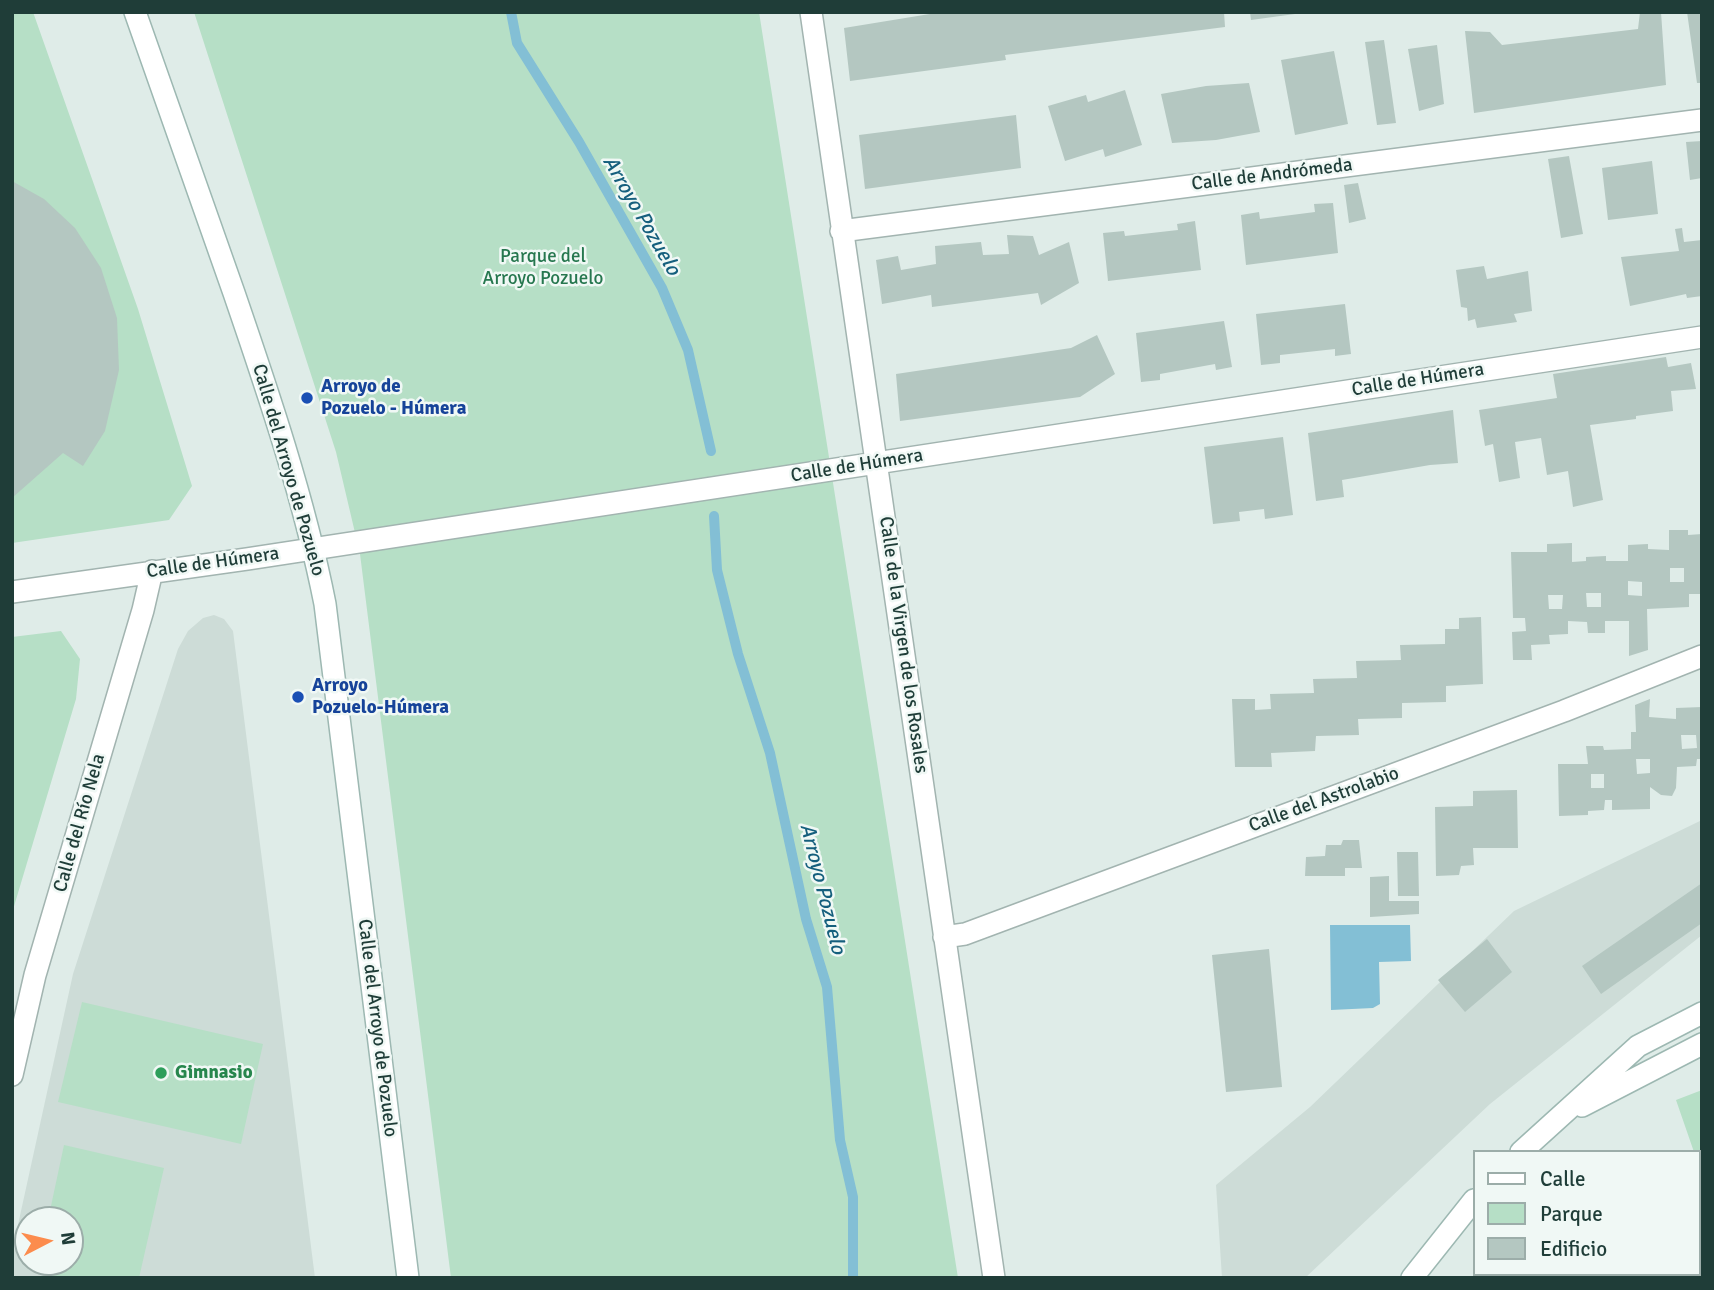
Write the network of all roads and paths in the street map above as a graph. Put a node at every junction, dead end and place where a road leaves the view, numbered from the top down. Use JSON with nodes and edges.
{"nodes":[{"id":1,"x":135,"y":12,"type":"edge"},
{"id":2,"x":811,"y":12,"type":"edge"},
{"id":3,"x":1702,"y":120,"type":"edge"},
{"id":4,"x":842,"y":231,"type":"junction"},
{"id":5,"x":1702,"y":337,"type":"edge"},
{"id":6,"x":877,"y":463,"type":"junction"},
{"id":7,"x":314,"y":548,"type":"junction"},
{"id":8,"x":152,"y":571,"type":"junction"},
{"id":9,"x":12,"y":592,"type":"edge"},
{"id":10,"x":1702,"y":656,"type":"edge"},
{"id":11,"x":944,"y":937,"type":"junction"},
{"id":12,"x":1702,"y":1013,"type":"edge"},
{"id":13,"x":1702,"y":1044,"type":"edge"},
{"id":14,"x":12,"y":1076,"type":"edge"},
{"id":15,"x":1552,"y":1122,"type":"junction"},
{"id":16,"x":1523,"y":1150,"type":"edge"},
{"id":17,"x":1472,"y":1203,"type":"edge"},
{"id":18,"x":408,"y":1278,"type":"edge"},
{"id":19,"x":994,"y":1278,"type":"edge"},
{"id":20,"x":1412,"y":1278,"type":"edge"}],
"edges":[{"from":1,"to":7,"type":"street","name":"Calle del Arroyo de Pozuelo"},
{"from":2,"to":4,"type":"street","name":"Calle de la Virgen de los Rosales"},
{"from":3,"to":4,"type":"street","name":"Calle de Andrómeda"},
{"from":4,"to":6,"type":"street","name":"Calle de la Virgen de los Rosales"},
{"from":5,"to":6,"type":"street","name":"Calle de Húmera"},
{"from":6,"to":7,"type":"street","name":"Calle de Húmera"},
{"from":6,"to":11,"type":"street","name":"Calle de la Virgen de los Rosales"},
{"from":7,"to":8,"type":"street","name":"Calle de Húmera"},
{"from":7,"to":18,"type":"street","name":"Calle del Arroyo de Pozuelo"},
{"from":8,"to":9,"type":"street","name":"Calle de Húmera"},
{"from":8,"to":14,"type":"street","name":"Calle del Río Nela"},
{"from":10,"to":11,"type":"street","name":"Calle del Astrolabio"},
{"from":11,"to":19,"type":"street","name":"Calle de la Virgen de los Rosales"},
{"from":12,"to":15,"type":"street"},
{"from":13,"to":15,"type":"street"},
{"from":15,"to":16,"type":"street"},
{"from":17,"to":20,"type":"street"}]}
